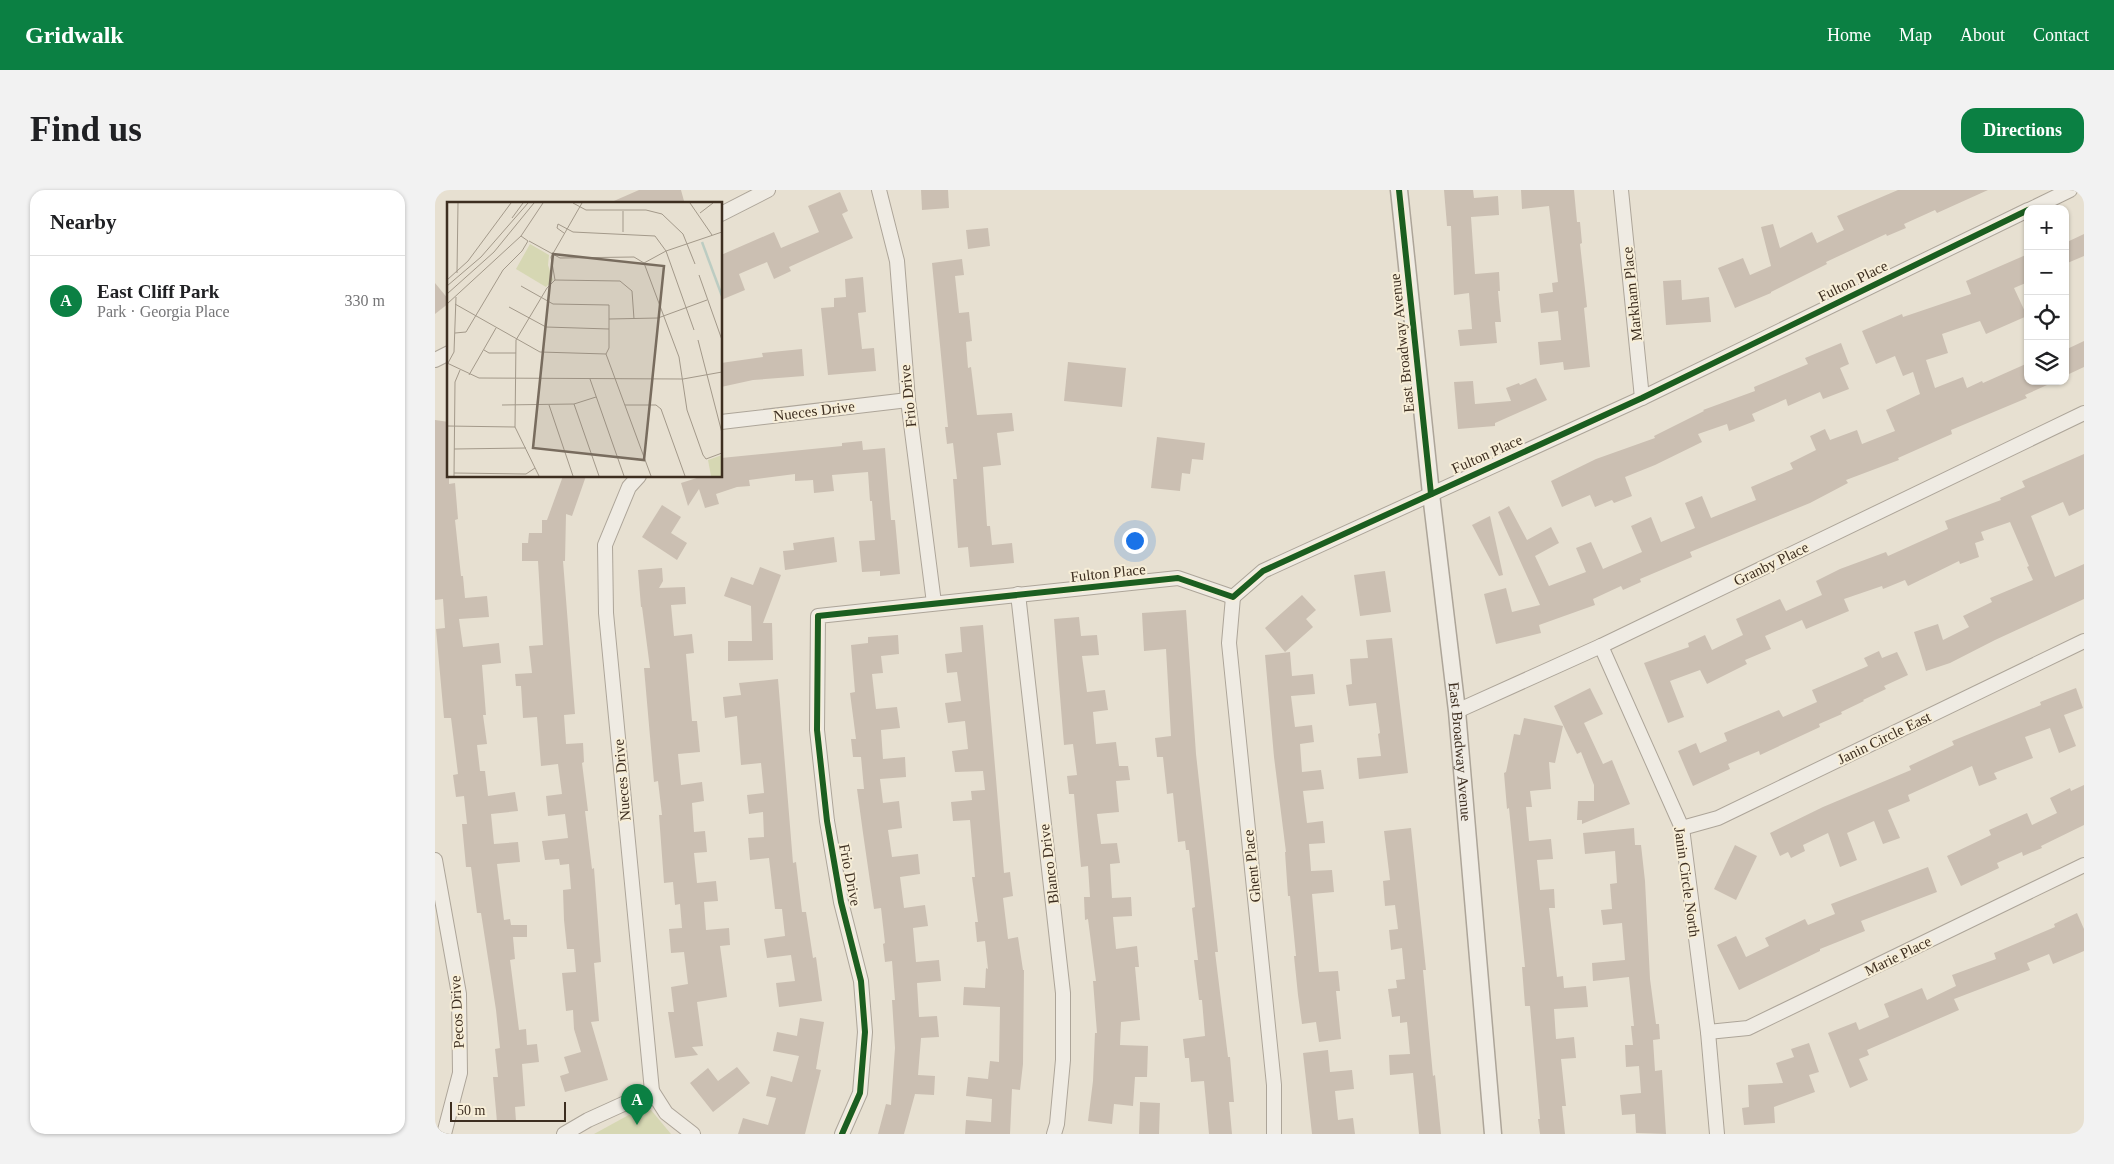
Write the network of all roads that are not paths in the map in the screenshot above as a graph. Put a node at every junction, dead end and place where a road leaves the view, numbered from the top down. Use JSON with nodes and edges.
{"nodes":[{"id":1,"x":768,"y":190,"type":"edge"},
{"id":2,"x":879,"y":190,"type":"edge"},
{"id":3,"x":1399,"y":190,"type":"edge"},
{"id":4,"x":1621,"y":190,"type":"edge"},
{"id":5,"x":2069,"y":190,"type":"edge"},
{"id":6,"x":2039,"y":205,"type":"edge"},
{"id":7,"x":2024,"y":212,"type":"edge"},
{"id":8,"x":723,"y":213,"type":"edge"},
{"id":9,"x":447,"y":354,"type":"edge"},
{"id":10,"x":435,"y":360,"type":"edge"},
{"id":11,"x":1643,"y":398,"type":"junction"},
{"id":12,"x":908,"y":400,"type":"junction"},
{"id":13,"x":2084,"y":413,"type":"edge"},
{"id":14,"x":723,"y":422,"type":"edge"},
{"id":15,"x":637,"y":478,"type":"edge"},
{"id":16,"x":1431,"y":494,"type":"junction"},
{"id":17,"x":1018,"y":594,"type":"junction"},
{"id":18,"x":1233,"y":597,"type":"junction"},
{"id":19,"x":934,"y":603,"type":"junction"},
{"id":20,"x":817,"y":616,"type":"joint"},
{"id":21,"x":2084,"y":641,"type":"edge"},
{"id":22,"x":1601,"y":646,"type":"junction"},
{"id":23,"x":1457,"y":711,"type":"junction"},
{"id":24,"x":1681,"y":828,"type":"junction"},
{"id":25,"x":435,"y":860,"type":"edge"},
{"id":26,"x":2084,"y":866,"type":"edge"},
{"id":27,"x":1708,"y":1032,"type":"junction"},
{"id":28,"x":652,"y":1091,"type":"junction"},
{"id":29,"x":443,"y":1134,"type":"edge"},
{"id":30,"x":564,"y":1134,"type":"edge"},
{"id":31,"x":693,"y":1134,"type":"edge"},
{"id":32,"x":842,"y":1134,"type":"edge"},
{"id":33,"x":1054,"y":1134,"type":"edge"},
{"id":34,"x":1274,"y":1134,"type":"edge"},
{"id":35,"x":1493,"y":1134,"type":"edge"},
{"id":36,"x":1717,"y":1134,"type":"edge"}],
"edges":[{"from":1,"to":8,"type":"street"},
{"from":2,"to":12,"type":"street","name":"Frio Drive"},
{"from":3,"to":16,"type":"street","name":"East Broadway Avenue"},
{"from":4,"to":11,"type":"street","name":"Markham Place"},
{"from":5,"to":6,"type":"street","name":"Fulton Place"},
{"from":7,"to":11,"type":"street","name":"Fulton Place"},
{"from":9,"to":10,"type":"street"},
{"from":11,"to":16,"type":"street","name":"Fulton Place"},
{"from":12,"to":14,"type":"street","name":"Nueces Drive"},
{"from":12,"to":19,"type":"street","name":"Frio Drive"},
{"from":13,"to":22,"type":"street","name":"Granby Place"},
{"from":15,"to":28,"type":"street","name":"Nueces Drive"},
{"from":16,"to":18,"type":"street","name":"Fulton Place"},
{"from":16,"to":23,"type":"street","name":"East Broadway Avenue"},
{"from":17,"to":18,"type":"street","name":"Fulton Place"},
{"from":17,"to":19,"type":"street","name":"Fulton Place"},
{"from":17,"to":33,"type":"street","name":"Blanco Drive"},
{"from":18,"to":34,"type":"street","name":"Ghent Place"},
{"from":19,"to":20,"type":"street","name":"Fulton Place"},
{"from":20,"to":32,"type":"street","name":"Frio Drive"},
{"from":21,"to":24,"type":"street","name":"Janin Circle East"},
{"from":22,"to":23,"type":"street","name":"Granby Place"},
{"from":22,"to":24,"type":"street","name":"Janin Circle North"},
{"from":23,"to":35,"type":"street","name":"East Broadway Avenue"},
{"from":24,"to":27,"type":"street","name":"Janin Circle North"},
{"from":25,"to":29,"type":"street","name":"Pecos Drive"},
{"from":26,"to":27,"type":"street","name":"Marie Place"},
{"from":27,"to":36,"type":"street","name":"Janin Circle North"},
{"from":28,"to":30,"type":"street"},
{"from":28,"to":31,"type":"street"}]}
